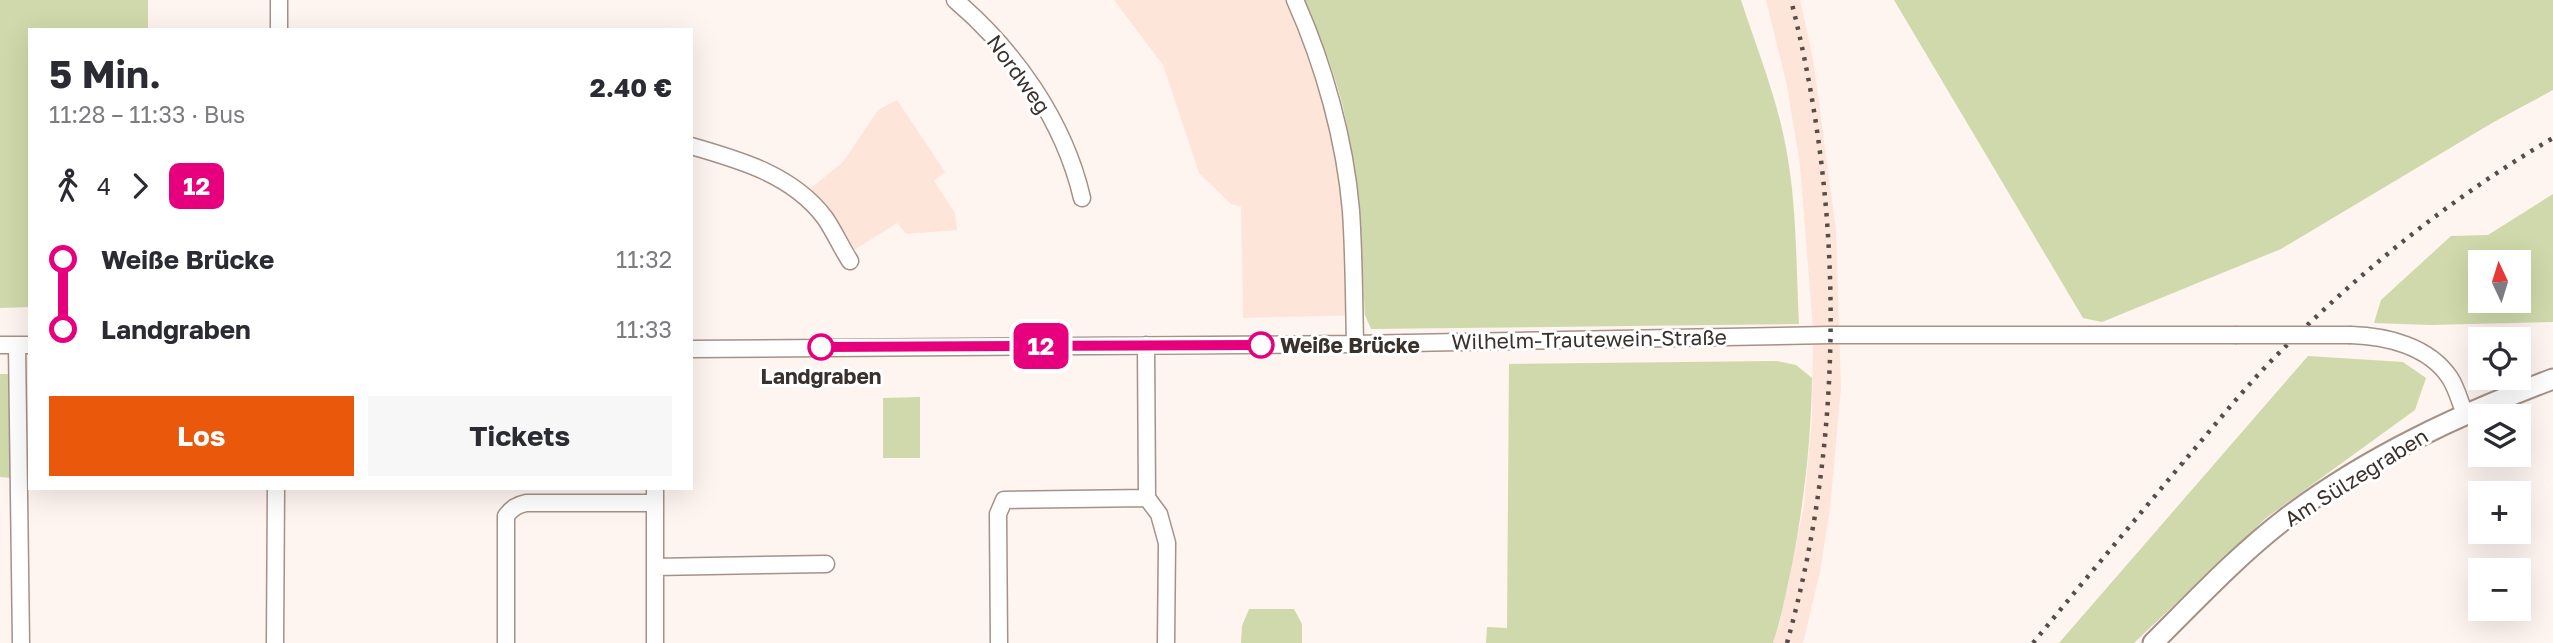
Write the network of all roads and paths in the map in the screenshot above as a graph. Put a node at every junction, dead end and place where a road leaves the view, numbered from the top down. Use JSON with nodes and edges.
{"nodes":[{"id":1,"x":279,"y":0,"type":"edge"},
{"id":2,"x":955,"y":0,"type":"edge"},
{"id":3,"x":1295,"y":0,"type":"edge"},
{"id":4,"x":279,"y":28,"type":"edge"},
{"id":5,"x":693,"y":147,"type":"edge"},
{"id":6,"x":1082,"y":198,"type":"dead end"},
{"id":7,"x":849,"y":261,"type":"dead end"},
{"id":8,"x":1355,"y":344,"type":"junction"},
{"id":9,"x":0,"y":345,"type":"edge"},
{"id":10,"x":23,"y":345,"type":"edge"},
{"id":11,"x":1146,"y":345,"type":"junction"},
{"id":12,"x":693,"y":349,"type":"edge"},
{"id":13,"x":2553,"y":379,"type":"edge"},
{"id":14,"x":2465,"y":414,"type":"junction"},
{"id":15,"x":276,"y":490,"type":"edge"},
{"id":16,"x":655,"y":496,"type":"edge"},
{"id":17,"x":1147,"y":498,"type":"junction"},
{"id":18,"x":826,"y":564,"type":"dead end"},
{"id":19,"x":655,"y":567,"type":"junction"},
{"id":20,"x":21,"y":643,"type":"edge"},
{"id":21,"x":275,"y":643,"type":"edge"},
{"id":22,"x":506,"y":643,"type":"edge"},
{"id":23,"x":655,"y":643,"type":"edge"},
{"id":24,"x":999,"y":643,"type":"edge"},
{"id":25,"x":1166,"y":643,"type":"edge"},
{"id":26,"x":2152,"y":643,"type":"edge"}],
"edges":[{"from":1,"to":4,"type":"street"},
{"from":2,"to":6,"type":"street","name":"Nordweg"},
{"from":3,"to":8,"type":"street"},
{"from":5,"to":7,"type":"street"},
{"from":8,"to":11,"type":"street","name":"Wilhelm-Trautewein-Straße"},
{"from":8,"to":14,"type":"street","name":"Wilhelm-Trautewein-Straße","bridge":true},
{"from":9,"to":10,"type":"street"},
{"from":10,"to":20,"type":"street"},
{"from":11,"to":12,"type":"street","name":"Wilhelm-Trautewein-Straße"},
{"from":11,"to":17,"type":"street"},
{"from":13,"to":14,"type":"street","name":"Am Sülzegraben"},
{"from":14,"to":26,"type":"street","name":"Am Sülzegraben"},
{"from":15,"to":21,"type":"street"},
{"from":16,"to":19,"type":"street"},
{"from":16,"to":22,"type":"street"},
{"from":17,"to":24,"type":"street"},
{"from":17,"to":25,"type":"street"},
{"from":18,"to":19,"type":"street"},
{"from":19,"to":23,"type":"street"}]}
